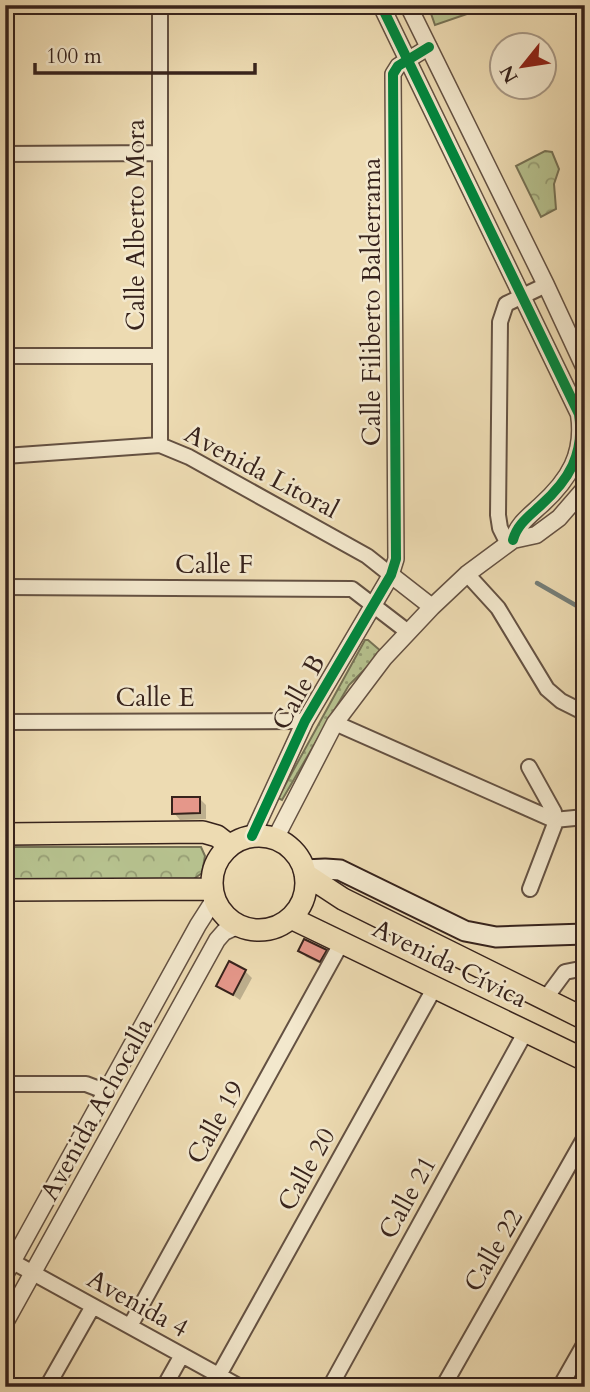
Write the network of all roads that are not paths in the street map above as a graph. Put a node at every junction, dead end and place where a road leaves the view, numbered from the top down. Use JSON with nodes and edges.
{"nodes":[{"id":1,"x":160,"y":5,"type":"edge"},
{"id":2,"x":381,"y":5,"type":"edge"},
{"id":3,"x":408,"y":5,"type":"edge"},
{"id":4,"x":429,"y":47,"type":"junction"},
{"id":5,"x":407,"y":60,"type":"junction"},
{"id":6,"x":160,"y":153,"type":"junction"},
{"id":7,"x":5,"y":154,"type":"edge"},
{"id":8,"x":546,"y":285,"type":"junction"},
{"id":9,"x":523,"y":296,"type":"junction"},
{"id":10,"x":5,"y":356,"type":"edge"},
{"id":11,"x":160,"y":356,"type":"junction"},
{"id":12,"x":585,"y":369,"type":"edge"},
{"id":13,"x":160,"y":445,"type":"junction"},
{"id":14,"x":5,"y":456,"type":"edge"},
{"id":15,"x":568,"y":477,"type":"junction"},
{"id":16,"x":585,"y":487,"type":"edge"},
{"id":17,"x":510,"y":542,"type":"junction"},
{"id":18,"x":467,"y":574,"type":"junction"},
{"id":19,"x":391,"y":575,"type":"junction"},
{"id":20,"x":5,"y":587,"type":"edge"},
{"id":21,"x":374,"y":605,"type":"junction"},
{"id":22,"x":432,"y":607,"type":"junction"},
{"id":23,"x":408,"y":632,"type":"junction"},
{"id":24,"x":585,"y":713,"type":"edge"},
{"id":25,"x":305,"y":721,"type":"junction"},
{"id":26,"x":5,"y":722,"type":"edge"},
{"id":27,"x":335,"y":723,"type":"junction"},
{"id":28,"x":529,"y":767,"type":"dead end"},
{"id":29,"x":585,"y":817,"type":"edge"},
{"id":30,"x":555,"y":821,"type":"junction"},
{"id":31,"x":5,"y":834,"type":"edge"},
{"id":32,"x":252,"y":836,"type":"junction"},
{"id":33,"x":275,"y":839,"type":"junction"},
{"id":34,"x":230,"y":846,"type":"junction"},
{"id":35,"x":304,"y":872,"type":"junction"},
{"id":36,"x":530,"y":889,"type":"dead end"},
{"id":37,"x":5,"y":890,"type":"edge"},
{"id":38,"x":213,"y":895,"type":"junction"},
{"id":39,"x":291,"y":918,"type":"junction"},
{"id":40,"x":237,"y":926,"type":"junction"},
{"id":41,"x":585,"y":934,"type":"edge"},
{"id":42,"x":342,"y":942,"type":"junction"},
{"id":43,"x":585,"y":968,"type":"edge"},
{"id":44,"x":435,"y":987,"type":"junction"},
{"id":45,"x":545,"y":999,"type":"junction"},
{"id":46,"x":585,"y":1018,"type":"edge"},
{"id":47,"x":527,"y":1031,"type":"junction"},
{"id":48,"x":585,"y":1060,"type":"edge"},
{"id":49,"x":5,"y":1084,"type":"edge"},
{"id":50,"x":107,"y":1092,"type":"junction"},
{"id":51,"x":585,"y":1137,"type":"edge"},
{"id":52,"x":9,"y":1269,"type":"edge"},
{"id":53,"x":33,"y":1273,"type":"junction"},
{"id":54,"x":93,"y":1306,"type":"junction"},
{"id":55,"x":5,"y":1323,"type":"edge"},
{"id":56,"x":130,"y":1326,"type":"junction"},
{"id":57,"x":585,"y":1343,"type":"edge"},
{"id":58,"x":181,"y":1355,"type":"junction"},
{"id":59,"x":219,"y":1376,"type":"junction"},
{"id":60,"x":47,"y":1387,"type":"edge"},
{"id":61,"x":164,"y":1387,"type":"edge"},
{"id":62,"x":240,"y":1387,"type":"edge"},
{"id":63,"x":330,"y":1387,"type":"edge"},
{"id":64,"x":443,"y":1387,"type":"edge"},
{"id":65,"x":560,"y":1387,"type":"edge"}],
"edges":[{"from":1,"to":6,"type":"street","name":"Calle Alberto Mora"},
{"from":2,"to":5,"type":"street"},
{"from":3,"to":4,"type":"street"},
{"from":4,"to":5,"type":"street"},
{"from":4,"to":8,"type":"street"},
{"from":5,"to":9,"type":"street"},
{"from":5,"to":19,"type":"street","name":"Calle Filiberto Balderrama"},
{"from":6,"to":7,"type":"street"},
{"from":6,"to":11,"type":"street","name":"Calle Alberto Mora"},
{"from":8,"to":9,"type":"street"},
{"from":8,"to":12,"type":"street"},
{"from":9,"to":15,"type":"street"},
{"from":9,"to":17,"type":"street"},
{"from":10,"to":11,"type":"street"},
{"from":11,"to":13,"type":"street","name":"Calle Alberto Mora"},
{"from":13,"to":14,"type":"street","name":"Avenida Litoral"},
{"from":13,"to":19,"type":"street","name":"Avenida Litoral"},
{"from":15,"to":16,"type":"street"},
{"from":15,"to":17,"type":"street"},
{"from":16,"to":17,"type":"street"},
{"from":17,"to":18,"type":"street","name":"Calle B"},
{"from":18,"to":22,"type":"street","name":"Calle B"},
{"from":18,"to":24,"type":"street"},
{"from":19,"to":21,"type":"street","name":"Calle B"},
{"from":19,"to":22,"type":"street","name":"Avenida Litoral"},
{"from":20,"to":21,"type":"street","name":"Calle F"},
{"from":21,"to":23,"type":"street","name":"Calle F"},
{"from":21,"to":25,"type":"street","name":"Calle B"},
{"from":22,"to":23,"type":"street","name":"Calle B"},
{"from":23,"to":27,"type":"street","name":"Calle B"},
{"from":25,"to":26,"type":"street","name":"Calle E"},
{"from":25,"to":32,"type":"street","name":"Calle B"},
{"from":27,"to":30,"type":"street"},
{"from":27,"to":33,"type":"street","name":"Calle B"},
{"from":28,"to":30,"type":"street"},
{"from":29,"to":30,"type":"street"},
{"from":30,"to":36,"type":"street"},
{"from":31,"to":34,"type":"main road"},
{"from":32,"to":33,"type":"main road"},
{"from":32,"to":34,"type":"main road"},
{"from":33,"to":35,"type":"main road"},
{"from":34,"to":38,"type":"main road"},
{"from":35,"to":39,"type":"main road"},
{"from":35,"to":41,"type":"main road"},
{"from":35,"to":45,"type":"main road"},
{"from":37,"to":38,"type":"main road"},
{"from":38,"to":40,"type":"main road"},
{"from":38,"to":50,"type":"street","name":"Avenida Achocalla"},
{"from":39,"to":40,"type":"main road"},
{"from":39,"to":42,"type":"main road","name":"Avenida Cívica"},
{"from":40,"to":53,"type":"street","name":"Avenida Achocalla"},
{"from":42,"to":44,"type":"main road","name":"Avenida Cívica"},
{"from":42,"to":56,"type":"street","name":"Calle 19"},
{"from":43,"to":45,"type":"street"},
{"from":44,"to":47,"type":"main road","name":"Avenida Cívica"},
{"from":44,"to":59,"type":"street","name":"Calle 20"},
{"from":45,"to":46,"type":"main road"},
{"from":47,"to":48,"type":"main road","name":"Avenida Cívica"},
{"from":47,"to":63,"type":"street","name":"Calle 21"},
{"from":49,"to":50,"type":"street"},
{"from":50,"to":52,"type":"street","name":"Avenida Achocalla"},
{"from":51,"to":64,"type":"street","name":"Calle 22"},
{"from":52,"to":53,"type":"street","name":"Avenida 4"},
{"from":53,"to":54,"type":"street","name":"Avenida 4"},
{"from":53,"to":55,"type":"street","name":"Avenida Achocalla"},
{"from":54,"to":56,"type":"street","name":"Avenida 4"},
{"from":54,"to":60,"type":"street"},
{"from":56,"to":58,"type":"street","name":"Avenida 4"},
{"from":57,"to":65,"type":"street"},
{"from":58,"to":59,"type":"street","name":"Avenida 4"},
{"from":58,"to":61,"type":"street"},
{"from":59,"to":62,"type":"street","name":"Avenida 4"}]}
